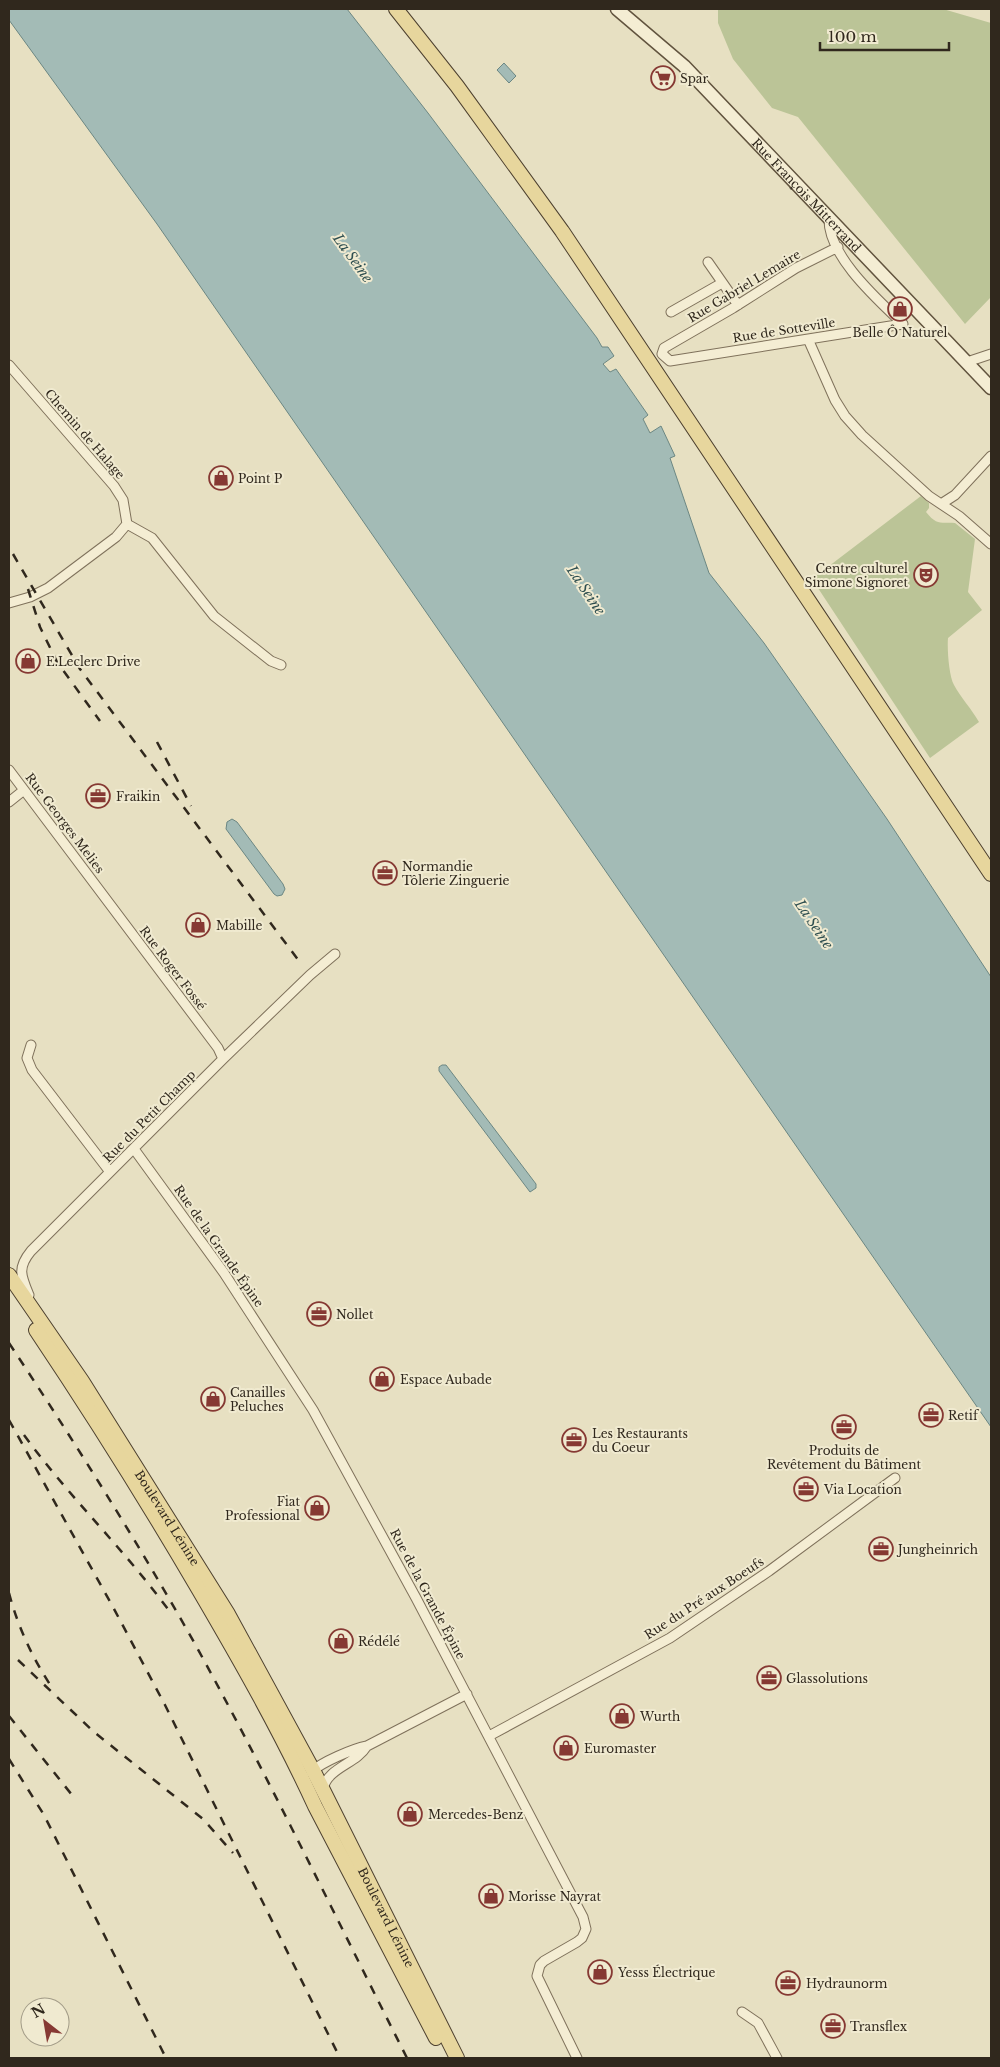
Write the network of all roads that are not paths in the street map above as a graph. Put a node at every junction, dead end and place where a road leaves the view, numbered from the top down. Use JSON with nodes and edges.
{"nodes":[{"id":1,"x":396,"y":9,"type":"edge"},
{"id":2,"x":617,"y":9,"type":"edge"},
{"id":3,"x":830,"y":219,"type":"junction"},
{"id":4,"x":838,"y":247,"type":"junction"},
{"id":5,"x":708,"y":262,"type":"dead end"},
{"id":6,"x":722,"y":282,"type":"junction"},
{"id":7,"x":738,"y":305,"type":"junction"},
{"id":8,"x":671,"y":312,"type":"dead end"},
{"id":9,"x":808,"y":339,"type":"junction"},
{"id":10,"x":991,"y":354,"type":"edge"},
{"id":11,"x":670,"y":361,"type":"joint"},
{"id":12,"x":967,"y":362,"type":"junction"},
{"id":13,"x":9,"y":365,"type":"edge"},
{"id":14,"x":991,"y":388,"type":"edge"},
{"id":15,"x":991,"y":456,"type":"edge"},
{"id":16,"x":941,"y":504,"type":"junction"},
{"id":17,"x":127,"y":524,"type":"junction"},
{"id":18,"x":991,"y":544,"type":"edge"},
{"id":19,"x":9,"y":603,"type":"edge"},
{"id":20,"x":281,"y":665,"type":"dead end"},
{"id":21,"x":9,"y":770,"type":"edge"},
{"id":22,"x":24,"y":790,"type":"junction"},
{"id":23,"x":9,"y":802,"type":"edge"},
{"id":24,"x":991,"y":874,"type":"edge"},
{"id":25,"x":101,"y":892,"type":"joint"},
{"id":26,"x":335,"y":954,"type":"dead end"},
{"id":27,"x":31,"y":1045,"type":"dead end"},
{"id":28,"x":223,"y":1059,"type":"junction"},
{"id":29,"x":134,"y":1148,"type":"junction"},
{"id":30,"x":110,"y":1172,"type":"junction"},
{"id":31,"x":9,"y":1275,"type":"edge"},
{"id":32,"x":9,"y":1290,"type":"edge"},
{"id":33,"x":35,"y":1312,"type":"junction"},
{"id":34,"x":895,"y":1478,"type":"dead end"},
{"id":35,"x":467,"y":1694,"type":"junction"},
{"id":36,"x":489,"y":1736,"type":"junction"},
{"id":37,"x":367,"y":1746,"type":"junction"},
{"id":38,"x":314,"y":1778,"type":"junction"},
{"id":39,"x":742,"y":2012,"type":"dead end"},
{"id":40,"x":446,"y":2058,"type":"edge"},
{"id":41,"x":457,"y":2058,"type":"edge"},
{"id":42,"x":577,"y":2058,"type":"edge"},
{"id":43,"x":777,"y":2058,"type":"edge"}],
"edges":[{"from":1,"to":24,"type":"main road"},
{"from":2,"to":3,"type":"street","name":"Rue François Mitterrand"},
{"from":3,"to":4,"type":"street"},
{"from":3,"to":12,"type":"street","name":"Rue François Mitterrand"},
{"from":4,"to":7,"type":"street","name":"Rue Gabriel Lemaire"},
{"from":4,"to":9,"type":"street","name":"Rue de Sotteville"},
{"from":5,"to":6,"type":"street"},
{"from":6,"to":7,"type":"street"},
{"from":6,"to":8,"type":"street"},
{"from":7,"to":11,"type":"street","name":"Rue Gabriel Lemaire"},
{"from":9,"to":11,"type":"street","name":"Rue de Sotteville"},
{"from":9,"to":16,"type":"street"},
{"from":10,"to":12,"type":"street"},
{"from":12,"to":14,"type":"street","name":"Rue François Mitterrand"},
{"from":13,"to":17,"type":"street","name":"Chemin de Halage"},
{"from":15,"to":16,"type":"street"},
{"from":16,"to":18,"type":"street"},
{"from":17,"to":19,"type":"street"},
{"from":17,"to":20,"type":"street"},
{"from":21,"to":22,"type":"street","name":"Rue Georges Melies"},
{"from":22,"to":23,"type":"street"},
{"from":22,"to":25,"type":"street","name":"Rue Georges Melies"},
{"from":25,"to":28,"type":"street","name":"Rue Roger Fossé"},
{"from":26,"to":28,"type":"street","name":"Rue du Petit Champ"},
{"from":27,"to":30,"type":"street"},
{"from":28,"to":29,"type":"street","name":"Rue du Petit Champ"},
{"from":29,"to":30,"type":"street","name":"Rue du Petit Champ"},
{"from":29,"to":35,"type":"street","name":"Rue de la Grande Épine"},
{"from":30,"to":33,"type":"street","name":"Rue du Petit Champ"},
{"from":31,"to":33,"type":"main road","name":"Boulevard Lénine"},
{"from":32,"to":38,"type":"main road","name":"Boulevard Lénine"},
{"from":33,"to":38,"type":"main road","name":"Boulevard Lénine"},
{"from":34,"to":36,"type":"street","name":"Rue du Pré aux Boeufs"},
{"from":35,"to":36,"type":"street","name":"Rue de la Grande Épine"},
{"from":35,"to":37,"type":"street"},
{"from":36,"to":42,"type":"street","name":"Rue de la Grande Épine"},
{"from":37,"to":38,"type":"street"},
{"from":37,"to":38,"type":"street"},
{"from":38,"to":40,"type":"main road","name":"Boulevard Lénine"},
{"from":38,"to":41,"type":"main road","name":"Boulevard Lénine"},
{"from":39,"to":43,"type":"street"}]}
